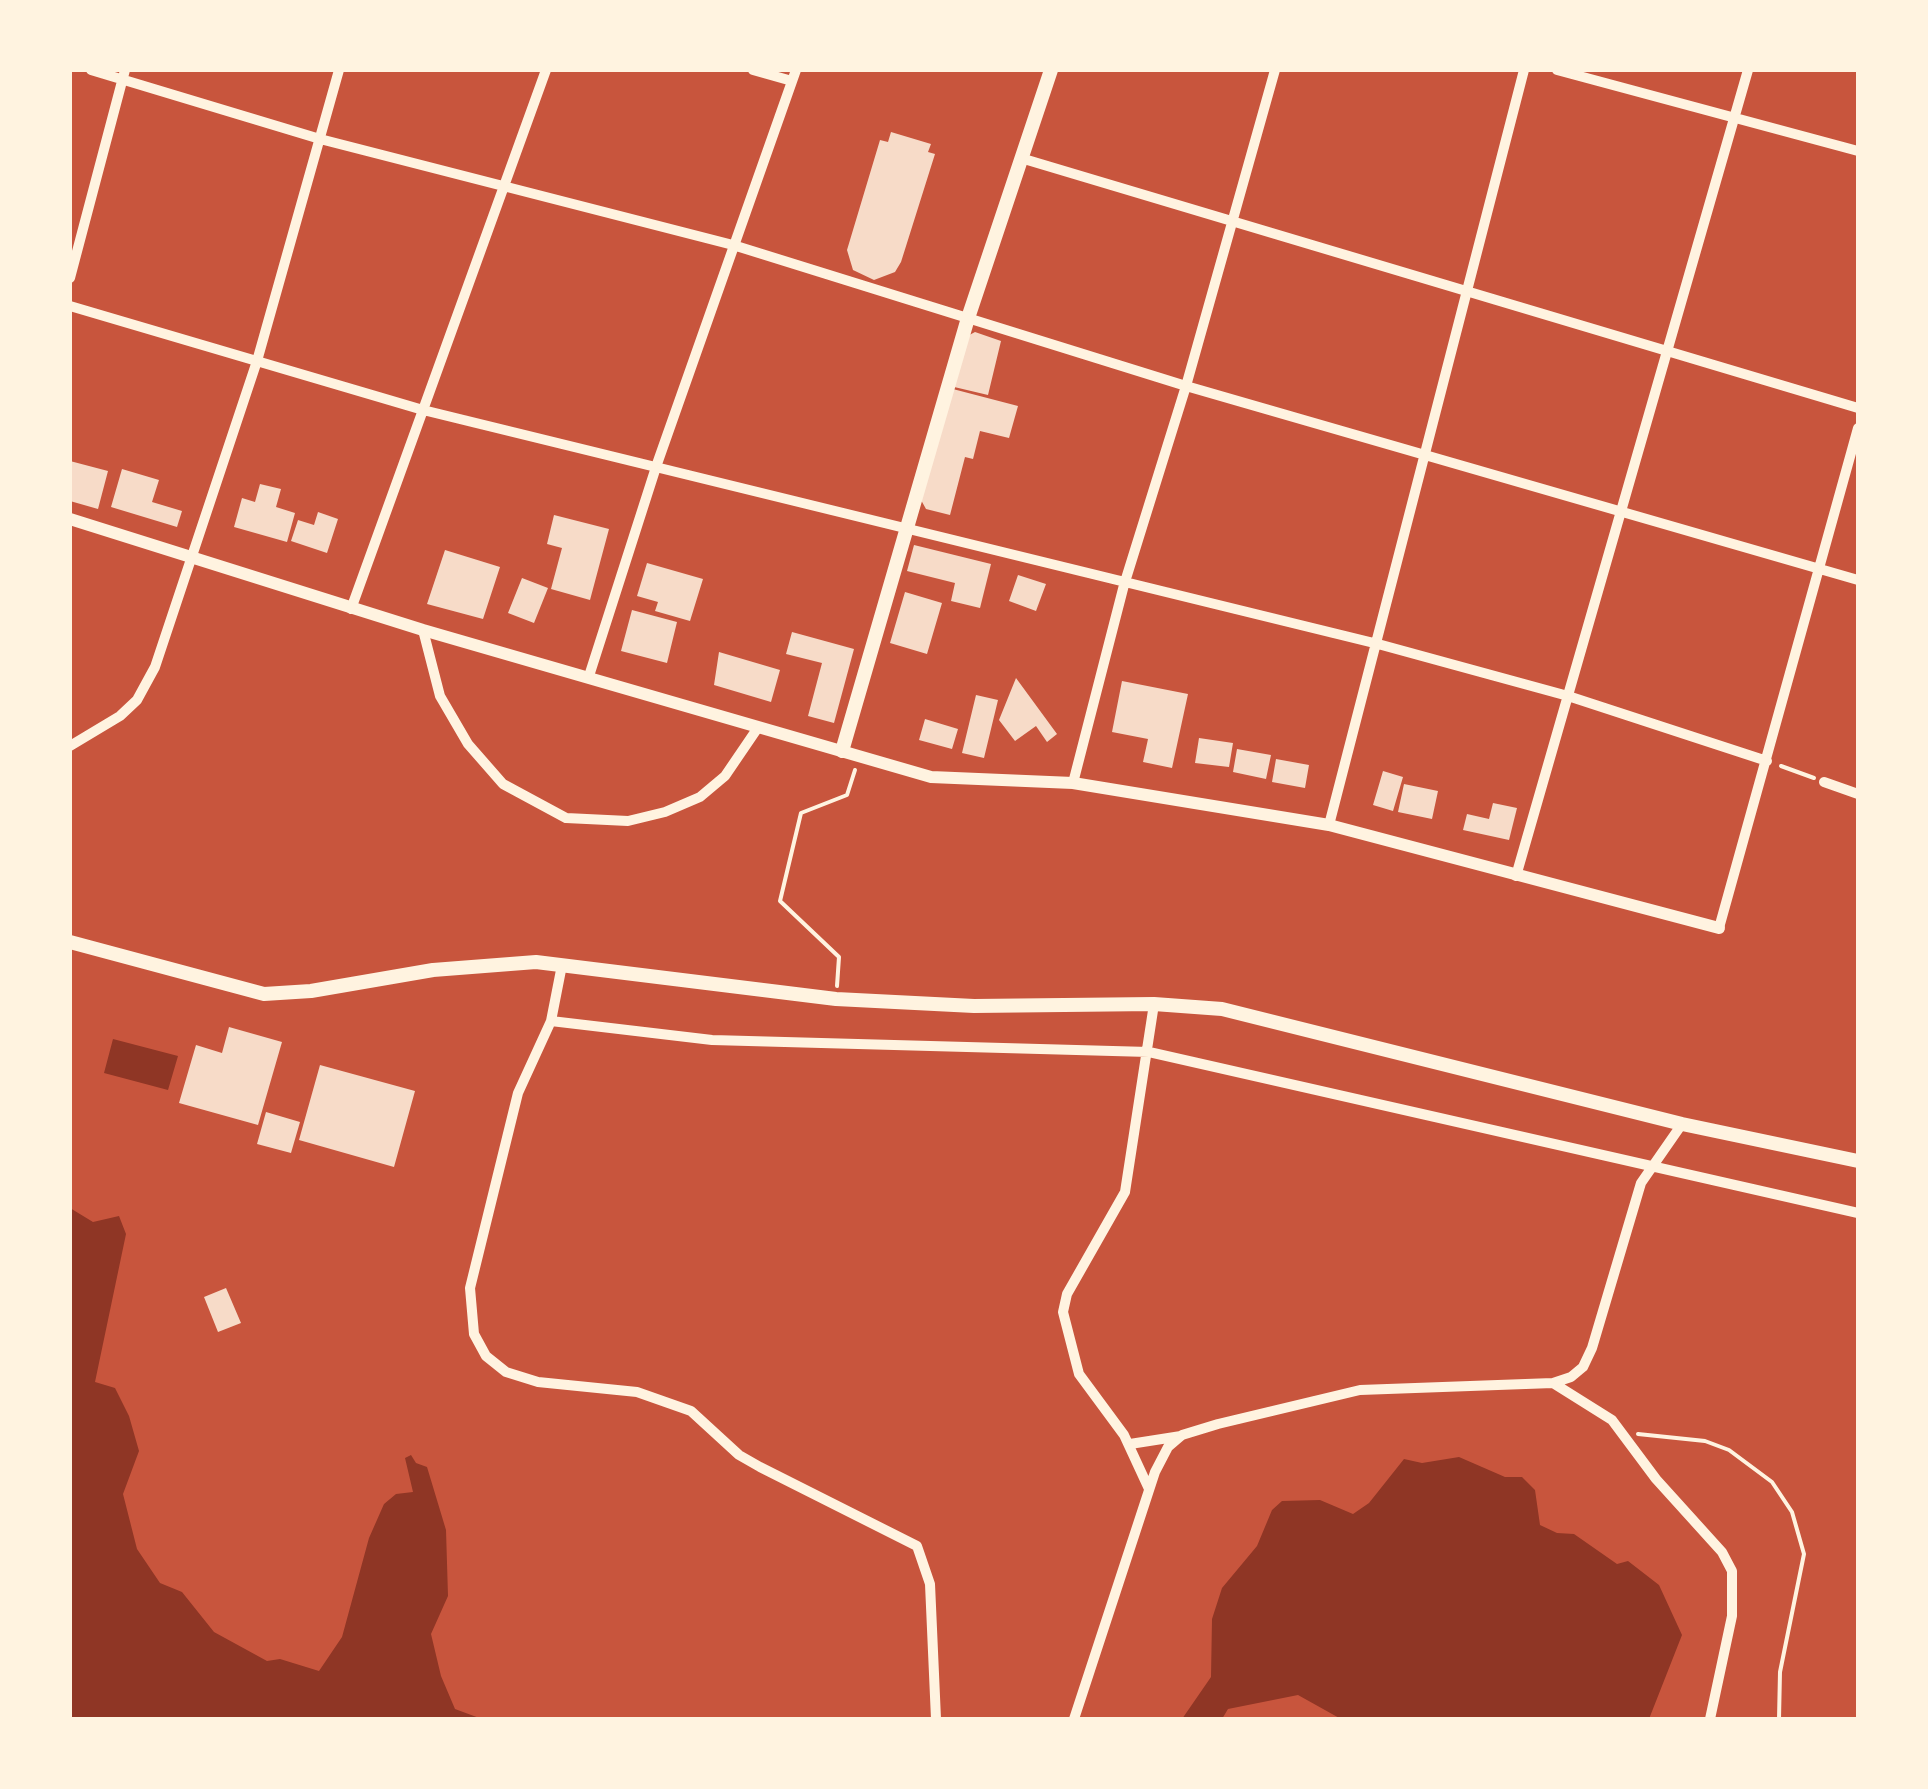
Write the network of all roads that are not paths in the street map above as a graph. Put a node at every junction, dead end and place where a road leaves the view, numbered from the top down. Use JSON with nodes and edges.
{"nodes":[{"id":1,"x":92,"y":70,"type":"edge"},
{"id":2,"x":339,"y":70,"type":"edge"},
{"id":3,"x":546,"y":70,"type":"edge"},
{"id":4,"x":753,"y":70,"type":"edge"},
{"id":5,"x":1051,"y":70,"type":"edge"},
{"id":6,"x":1276,"y":70,"type":"edge"},
{"id":7,"x":1524,"y":70,"type":"edge"},
{"id":8,"x":1557,"y":70,"type":"edge"},
{"id":9,"x":1748,"y":70,"type":"edge"},
{"id":10,"x":124,"y":75,"type":"edge"},
{"id":11,"x":794,"y":76,"type":"edge"},
{"id":12,"x":1733,"y":120,"type":"junction"},
{"id":13,"x":320,"y":139,"type":"junction"},
{"id":14,"x":1858,"y":151,"type":"edge"},
{"id":15,"x":1024,"y":159,"type":"junction"},
{"id":16,"x":505,"y":186,"type":"junction"},
{"id":17,"x":1231,"y":221,"type":"junction"},
{"id":18,"x":733,"y":245,"type":"junction"},
{"id":19,"x":70,"y":278,"type":"edge"},
{"id":20,"x":1466,"y":291,"type":"junction"},
{"id":21,"x":70,"y":306,"type":"edge"},
{"id":22,"x":968,"y":318,"type":"junction"},
{"id":23,"x":1666,"y":351,"type":"junction"},
{"id":24,"x":256,"y":361,"type":"junction"},
{"id":25,"x":1186,"y":386,"type":"junction"},
{"id":26,"x":1858,"y":408,"type":"edge"},
{"id":27,"x":423,"y":410,"type":"junction"},
{"id":28,"x":1858,"y":428,"type":"edge"},
{"id":29,"x":1424,"y":456,"type":"junction"},
{"id":30,"x":657,"y":464,"type":"junction"},
{"id":31,"x":1620,"y":510,"type":"junction"},
{"id":32,"x":70,"y":519,"type":"edge"},
{"id":33,"x":905,"y":525,"type":"junction"},
{"id":34,"x":194,"y":560,"type":"junction"},
{"id":35,"x":1822,"y":569,"type":"junction"},
{"id":36,"x":1858,"y":580,"type":"edge"},
{"id":37,"x":1124,"y":585,"type":"junction"},
{"id":38,"x":351,"y":609,"type":"junction"},
{"id":39,"x":423,"y":630,"type":"junction"},
{"id":40,"x":1378,"y":644,"type":"junction"},
{"id":41,"x":589,"y":676,"type":"junction"},
{"id":42,"x":1568,"y":696,"type":"junction"},
{"id":43,"x":757,"y":729,"type":"junction"},
{"id":44,"x":70,"y":746,"type":"edge"},
{"id":45,"x":842,"y":751,"type":"junction"},
{"id":46,"x":1768,"y":761,"type":"junction"},
{"id":47,"x":1824,"y":782,"type":"road end"},
{"id":48,"x":1073,"y":783,"type":"junction"},
{"id":49,"x":1858,"y":794,"type":"edge"},
{"id":50,"x":1329,"y":825,"type":"junction"},
{"id":51,"x":1516,"y":876,"type":"junction"},
{"id":52,"x":1719,"y":928,"type":"joint"},
{"id":53,"x":70,"y":942,"type":"edge"},
{"id":54,"x":562,"y":965,"type":"junction"},
{"id":55,"x":1154,"y":1004,"type":"junction"},
{"id":56,"x":552,"y":1021,"type":"junction"},
{"id":57,"x":1149,"y":1052,"type":"junction"},
{"id":58,"x":1682,"y":1124,"type":"junction"},
{"id":59,"x":1858,"y":1161,"type":"edge"},
{"id":60,"x":1656,"y":1164,"type":"junction"},
{"id":61,"x":1858,"y":1213,"type":"edge"},
{"id":62,"x":1553,"y":1383,"type":"junction"},
{"id":63,"x":1182,"y":1436,"type":"junction"},
{"id":64,"x":1130,"y":1444,"type":"junction"},
{"id":65,"x":1149,"y":1490,"type":"junction"},
{"id":66,"x":936,"y":1719,"type":"edge"},
{"id":67,"x":1074,"y":1719,"type":"edge"},
{"id":68,"x":1710,"y":1719,"type":"edge"}],
"edges":[{"from":1,"to":10,"type":"street"},
{"from":2,"to":13,"type":"street"},
{"from":3,"to":16,"type":"street"},
{"from":4,"to":11,"type":"street"},
{"from":5,"to":15,"type":"main road"},
{"from":6,"to":17,"type":"street"},
{"from":7,"to":20,"type":"street"},
{"from":8,"to":12,"type":"street"},
{"from":9,"to":12,"type":"street"},
{"from":10,"to":13,"type":"street"},
{"from":10,"to":19,"type":"street"},
{"from":11,"to":18,"type":"street"},
{"from":12,"to":14,"type":"street"},
{"from":12,"to":23,"type":"street"},
{"from":13,"to":16,"type":"street"},
{"from":13,"to":24,"type":"street"},
{"from":15,"to":17,"type":"street"},
{"from":15,"to":22,"type":"main road"},
{"from":16,"to":18,"type":"street"},
{"from":16,"to":27,"type":"street"},
{"from":17,"to":20,"type":"street"},
{"from":17,"to":25,"type":"street"},
{"from":18,"to":22,"type":"street"},
{"from":18,"to":30,"type":"street"},
{"from":20,"to":23,"type":"street"},
{"from":20,"to":29,"type":"street"},
{"from":21,"to":24,"type":"street"},
{"from":22,"to":25,"type":"street"},
{"from":22,"to":33,"type":"main road"},
{"from":23,"to":26,"type":"street"},
{"from":23,"to":31,"type":"street"},
{"from":24,"to":27,"type":"street"},
{"from":24,"to":34,"type":"street"},
{"from":25,"to":29,"type":"street"},
{"from":25,"to":37,"type":"street"},
{"from":27,"to":30,"type":"street"},
{"from":27,"to":38,"type":"street"},
{"from":28,"to":35,"type":"street"},
{"from":29,"to":31,"type":"street"},
{"from":29,"to":40,"type":"street"},
{"from":30,"to":33,"type":"street"},
{"from":30,"to":41,"type":"street"},
{"from":31,"to":35,"type":"street"},
{"from":31,"to":42,"type":"street"},
{"from":32,"to":34,"type":"street"},
{"from":33,"to":37,"type":"street"},
{"from":33,"to":45,"type":"main road"},
{"from":34,"to":38,"type":"street"},
{"from":34,"to":44,"type":"street"},
{"from":35,"to":36,"type":"street"},
{"from":35,"to":46,"type":"street"},
{"from":37,"to":40,"type":"street"},
{"from":37,"to":48,"type":"street"},
{"from":38,"to":39,"type":"street"},
{"from":39,"to":41,"type":"street"},
{"from":39,"to":43,"type":"street"},
{"from":40,"to":42,"type":"street"},
{"from":40,"to":50,"type":"street"},
{"from":41,"to":43,"type":"street"},
{"from":42,"to":46,"type":"street"},
{"from":42,"to":51,"type":"street"},
{"from":43,"to":45,"type":"street"},
{"from":45,"to":48,"type":"street"},
{"from":46,"to":52,"type":"street"},
{"from":47,"to":49,"type":"street"},
{"from":48,"to":50,"type":"street"},
{"from":50,"to":51,"type":"street"},
{"from":51,"to":52,"type":"street"},
{"from":53,"to":54,"type":"main road"},
{"from":54,"to":55,"type":"main road"},
{"from":54,"to":56,"type":"street"},
{"from":55,"to":57,"type":"street"},
{"from":55,"to":58,"type":"main road"},
{"from":56,"to":57,"type":"street"},
{"from":56,"to":66,"type":"street"},
{"from":57,"to":60,"type":"street"},
{"from":57,"to":64,"type":"street"},
{"from":58,"to":59,"type":"main road"},
{"from":58,"to":60,"type":"street"},
{"from":60,"to":61,"type":"street"},
{"from":60,"to":62,"type":"street"},
{"from":62,"to":63,"type":"street"},
{"from":62,"to":68,"type":"street"},
{"from":63,"to":64,"type":"street"},
{"from":63,"to":65,"type":"street"},
{"from":64,"to":65,"type":"street"},
{"from":65,"to":67,"type":"street"}]}
